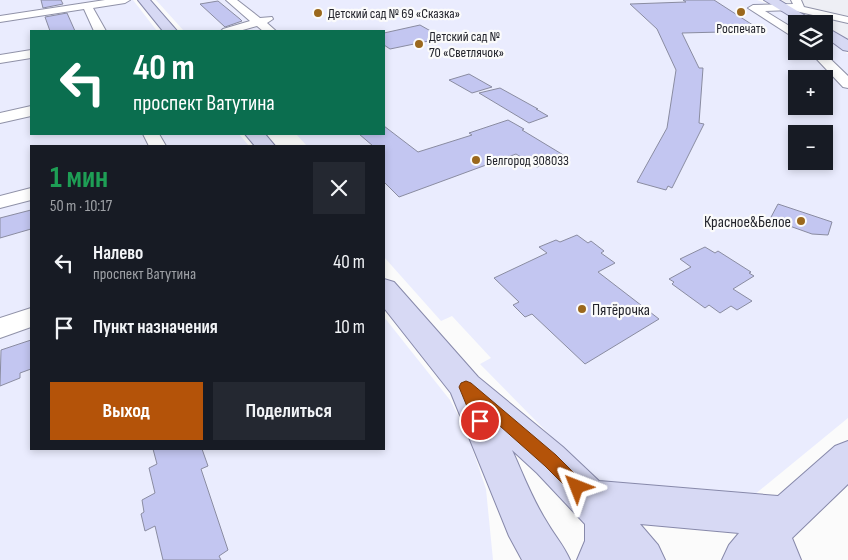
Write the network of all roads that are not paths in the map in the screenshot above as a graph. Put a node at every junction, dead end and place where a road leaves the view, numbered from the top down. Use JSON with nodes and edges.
{"nodes":[{"id":1,"x":124,"y":0,"type":"edge"},
{"id":2,"x":144,"y":0,"type":"edge"},
{"id":3,"x":231,"y":0,"type":"edge"},
{"id":4,"x":770,"y":0,"type":"edge"},
{"id":5,"x":92,"y":3,"type":"edge"},
{"id":6,"x":790,"y":5,"type":"edge"},
{"id":7,"x":802,"y":15,"type":"edge"},
{"id":8,"x":272,"y":18,"type":"dead end"},
{"id":9,"x":0,"y":19,"type":"edge"},
{"id":10,"x":848,"y":20,"type":"edge"},
{"id":11,"x":257,"y":21,"type":"junction"},
{"id":12,"x":100,"y":30,"type":"edge"},
{"id":13,"x":169,"y":30,"type":"edge"},
{"id":14,"x":230,"y":30,"type":"edge"},
{"id":15,"x":269,"y":30,"type":"edge"},
{"id":16,"x":788,"y":31,"type":"edge"},
{"id":17,"x":833,"y":36,"type":"edge"},
{"id":18,"x":848,"y":47,"type":"edge"},
{"id":19,"x":30,"y":54,"type":"edge"},
{"id":20,"x":0,"y":59,"type":"edge"},
{"id":21,"x":824,"y":60,"type":"edge"},
{"id":22,"x":848,"y":84,"type":"edge"},
{"id":23,"x":30,"y":111,"type":"edge"},
{"id":24,"x":0,"y":118,"type":"edge"},
{"id":25,"x":256,"y":135,"type":"edge"},
{"id":26,"x":265,"y":145,"type":"edge"},
{"id":27,"x":30,"y":194,"type":"edge"},
{"id":28,"x":0,"y":202,"type":"edge"},
{"id":29,"x":385,"y":290,"type":"edge"},
{"id":30,"x":30,"y":317,"type":"edge"},
{"id":31,"x":0,"y":328,"type":"edge"},
{"id":32,"x":466,"y":387,"type":"junction"},
{"id":33,"x":848,"y":459,"type":"edge"},
{"id":34,"x":597,"y":509,"type":"junction"},
{"id":35,"x":769,"y":546,"type":"edge"},
{"id":36,"x":537,"y":553,"type":"edge"},
{"id":37,"x":599,"y":560,"type":"edge"},
{"id":38,"x":620,"y":560,"type":"edge"},
{"id":39,"x":643,"y":560,"type":"edge"}],
"edges":[{"from":1,"to":5,"type":"lane"},
{"from":2,"to":13,"type":"main road"},
{"from":3,"to":11,"type":"lane"},
{"from":4,"to":6,"type":"main road"},
{"from":5,"to":9,"type":"lane"},
{"from":5,"to":12,"type":"lane"},
{"from":6,"to":7,"type":"main road"},
{"from":6,"to":10,"type":"lane"},
{"from":6,"to":16,"type":"lane"},
{"from":8,"to":11,"type":"lane"},
{"from":11,"to":14,"type":"lane"},
{"from":11,"to":15,"type":"lane"},
{"from":17,"to":18,"type":"main road"},
{"from":19,"to":20,"type":"lane"},
{"from":21,"to":22,"type":"lane"},
{"from":23,"to":24,"type":"lane"},
{"from":25,"to":26,"type":"main road"},
{"from":27,"to":28,"type":"lane"},
{"from":29,"to":32,"type":"main road"},
{"from":30,"to":31,"type":"lane"},
{"from":32,"to":34,"type":"main road"},
{"from":32,"to":36,"type":"main road"},
{"from":33,"to":35,"type":"main road"},
{"from":34,"to":35,"type":"main road"},
{"from":34,"to":37,"type":"main road"},
{"from":34,"to":38,"type":"main road"},
{"from":34,"to":39,"type":"main road"}]}
